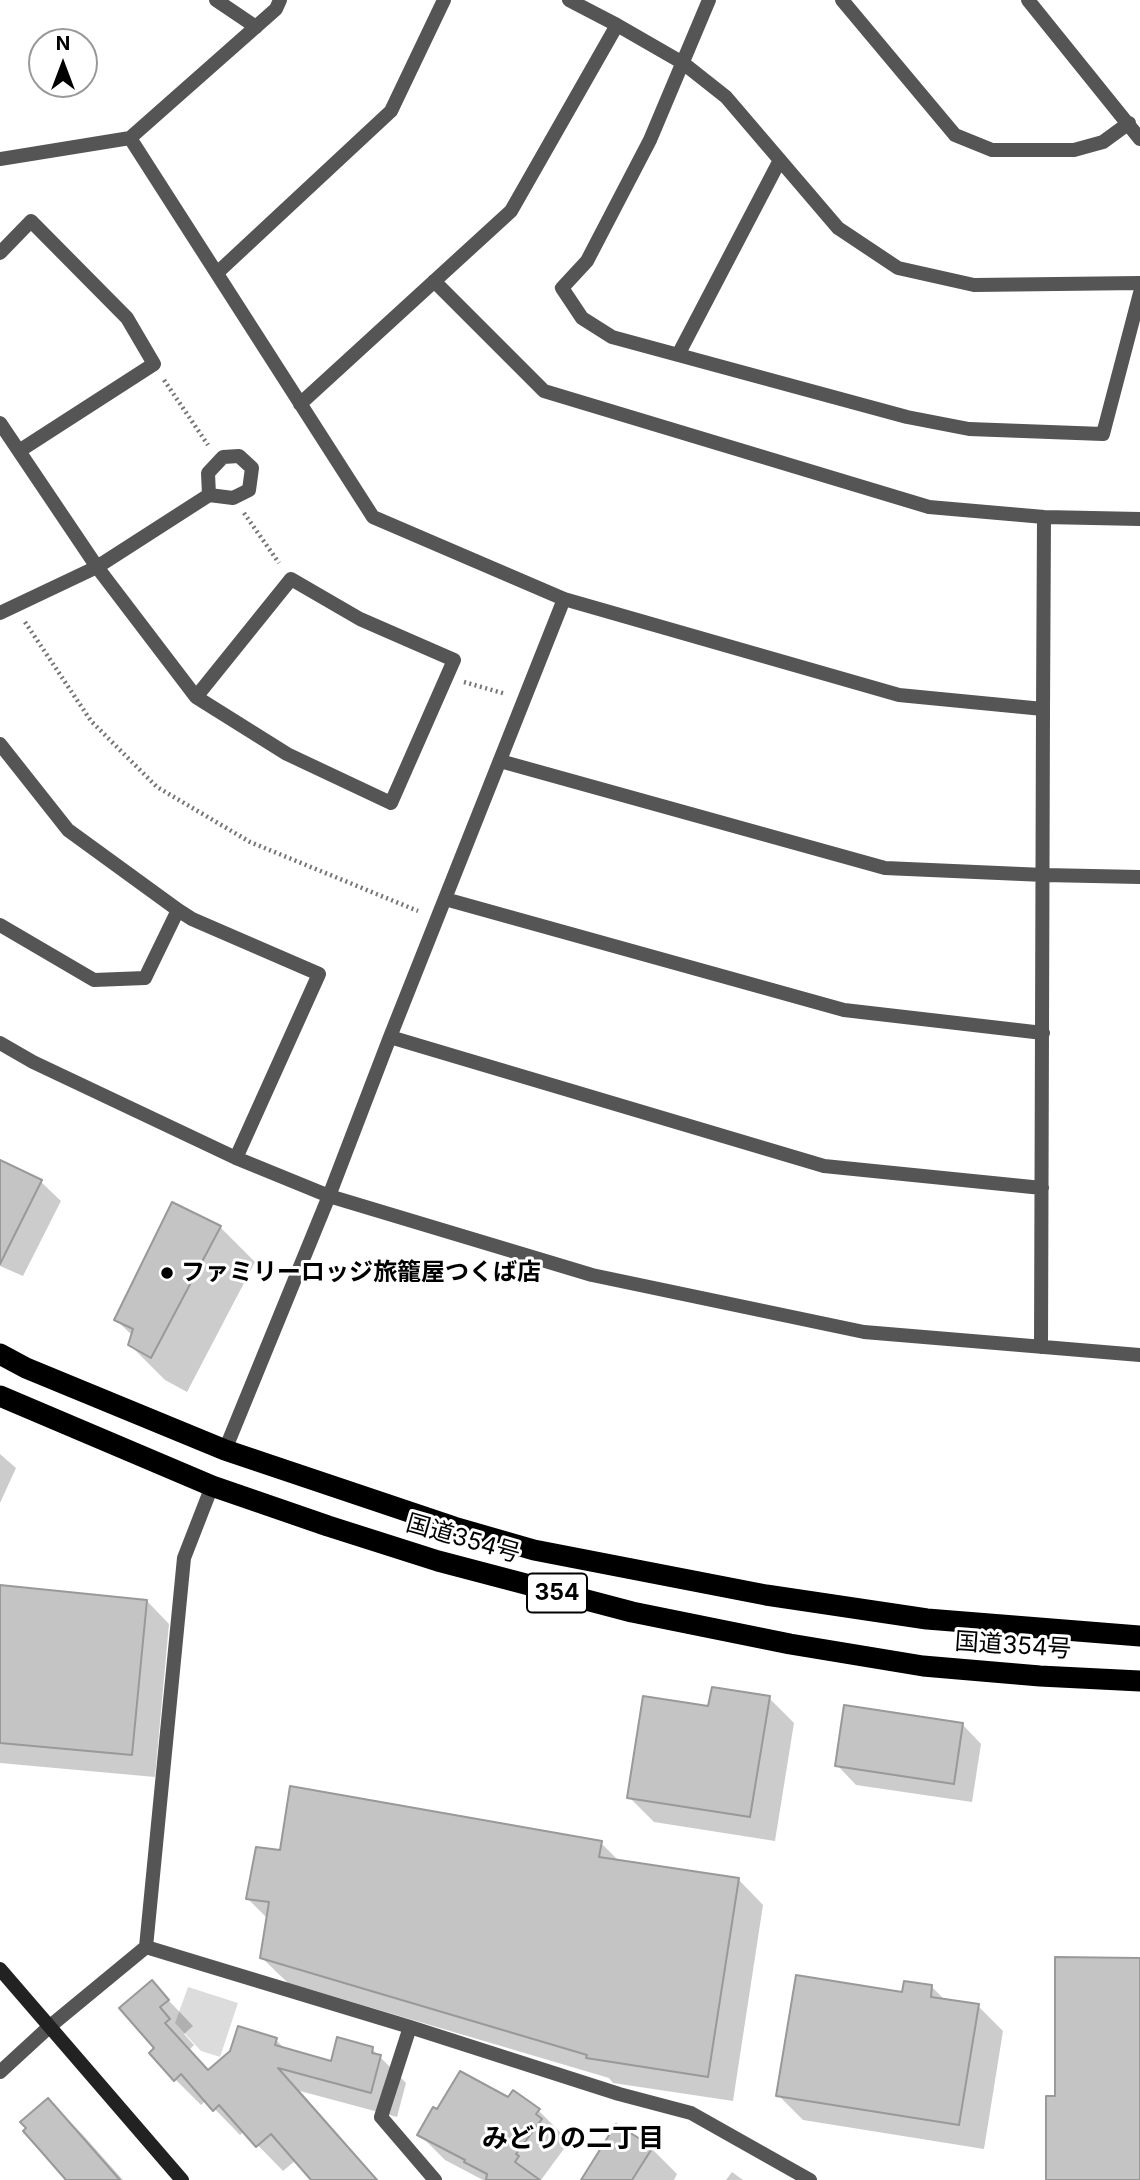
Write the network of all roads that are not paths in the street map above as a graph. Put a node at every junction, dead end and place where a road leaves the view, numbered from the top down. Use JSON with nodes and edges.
{"nodes":[{"id":1,"x":216,"y":0,"type":"edge"},
{"id":2,"x":281,"y":0,"type":"edge"},
{"id":3,"x":444,"y":0,"type":"edge"},
{"id":4,"x":569,"y":0,"type":"edge"},
{"id":5,"x":709,"y":0,"type":"edge"},
{"id":6,"x":842,"y":0,"type":"edge"},
{"id":7,"x":1028,"y":0,"type":"edge"},
{"id":8,"x":617,"y":25,"type":"junction"},
{"id":9,"x":256,"y":27,"type":"junction"},
{"id":10,"x":683,"y":63,"type":"junction"},
{"id":11,"x":1129,"y":123,"type":"junction"},
{"id":12,"x":130,"y":138,"type":"junction"},
{"id":13,"x":1140,"y":139,"type":"edge"},
{"id":14,"x":0,"y":159,"type":"edge"},
{"id":15,"x":780,"y":160,"type":"junction"},
{"id":16,"x":0,"y":253,"type":"edge"},
{"id":17,"x":216,"y":273,"type":"junction"},
{"id":18,"x":434,"y":281,"type":"junction"},
{"id":19,"x":1140,"y":283,"type":"edge"},
{"id":20,"x":1140,"y":293,"type":"edge"},
{"id":21,"x":678,"y":355,"type":"junction"},
{"id":22,"x":300,"y":404,"type":"junction"},
{"id":23,"x":0,"y":423,"type":"edge"},
{"id":24,"x":19,"y":451,"type":"junction"},
{"id":25,"x":209,"y":495,"type":"junction"},
{"id":26,"x":1044,"y":517,"type":"junction"},
{"id":27,"x":1140,"y":519,"type":"edge"},
{"id":28,"x":97,"y":567,"type":"junction"},
{"id":29,"x":564,"y":599,"type":"junction"},
{"id":30,"x":0,"y":613,"type":"edge"},
{"id":31,"x":196,"y":697,"type":"junction"},
{"id":32,"x":1043,"y":709,"type":"junction"},
{"id":33,"x":0,"y":744,"type":"edge"},
{"id":34,"x":500,"y":761,"type":"junction"},
{"id":35,"x":1044,"y":875,"type":"junction"},
{"id":36,"x":1140,"y":877,"type":"edge"},
{"id":37,"x":445,"y":899,"type":"junction"},
{"id":38,"x":178,"y":910,"type":"junction"},
{"id":39,"x":0,"y":925,"type":"edge"},
{"id":40,"x":1043,"y":1033,"type":"junction"},
{"id":41,"x":390,"y":1037,"type":"junction"},
{"id":42,"x":0,"y":1043,"type":"edge"},
{"id":43,"x":236,"y":1158,"type":"junction"},
{"id":44,"x":1042,"y":1188,"type":"junction"},
{"id":45,"x":329,"y":1196,"type":"junction"},
{"id":46,"x":1041,"y":1347,"type":"junction"},
{"id":47,"x":0,"y":1354,"type":"edge"},
{"id":48,"x":1140,"y":1355,"type":"edge"},
{"id":49,"x":0,"y":1396,"type":"edge"},
{"id":50,"x":225,"y":1450,"type":"junction"},
{"id":51,"x":212,"y":1486,"type":"junction"},
{"id":52,"x":1140,"y":1636,"type":"edge"},
{"id":53,"x":1140,"y":1681,"type":"edge"},
{"id":54,"x":146,"y":1947,"type":"junction"},
{"id":55,"x":0,"y":1969,"type":"edge"},
{"id":56,"x":49,"y":2026,"type":"junction"},
{"id":57,"x":410,"y":2026,"type":"junction"},
{"id":58,"x":0,"y":2072,"type":"edge"},
{"id":59,"x":807,"y":2179,"type":"edge"},
{"id":60,"x":181,"y":2180,"type":"edge"},
{"id":61,"x":435,"y":2180,"type":"edge"}],
"edges":[{"from":1,"to":9,"type":"street"},
{"from":2,"to":9,"type":"street"},
{"from":3,"to":17,"type":"street"},
{"from":4,"to":8,"type":"street"},
{"from":5,"to":10,"type":"street"},
{"from":6,"to":11,"type":"street"},
{"from":7,"to":11,"type":"street"},
{"from":8,"to":10,"type":"street"},
{"from":8,"to":18,"type":"street"},
{"from":9,"to":12,"type":"street"},
{"from":10,"to":15,"type":"street"},
{"from":10,"to":21,"type":"street"},
{"from":11,"to":13,"type":"street"},
{"from":12,"to":14,"type":"street"},
{"from":12,"to":17,"type":"street"},
{"from":15,"to":19,"type":"street"},
{"from":15,"to":21,"type":"street"},
{"from":16,"to":24,"type":"street"},
{"from":17,"to":22,"type":"street"},
{"from":18,"to":22,"type":"street"},
{"from":18,"to":26,"type":"street"},
{"from":20,"to":21,"type":"street"},
{"from":22,"to":29,"type":"street"},
{"from":23,"to":24,"type":"street"},
{"from":24,"to":28,"type":"street"},
{"from":25,"to":25,"type":"street"},
{"from":25,"to":28,"type":"street"},
{"from":26,"to":27,"type":"street"},
{"from":26,"to":32,"type":"street"},
{"from":28,"to":30,"type":"street"},
{"from":28,"to":31,"type":"street"},
{"from":29,"to":32,"type":"street"},
{"from":29,"to":34,"type":"street"},
{"from":31,"to":31,"type":"street"},
{"from":32,"to":35,"type":"street"},
{"from":33,"to":38,"type":"street"},
{"from":34,"to":35,"type":"street"},
{"from":34,"to":37,"type":"street"},
{"from":35,"to":36,"type":"street"},
{"from":35,"to":40,"type":"street"},
{"from":37,"to":40,"type":"street"},
{"from":37,"to":41,"type":"street"},
{"from":38,"to":39,"type":"street"},
{"from":38,"to":43,"type":"street"},
{"from":40,"to":44,"type":"street"},
{"from":41,"to":44,"type":"street"},
{"from":41,"to":45,"type":"street"},
{"from":42,"to":43,"type":"street"},
{"from":43,"to":45,"type":"street"},
{"from":44,"to":46,"type":"street"},
{"from":45,"to":46,"type":"street"},
{"from":45,"to":50,"type":"street"},
{"from":46,"to":48,"type":"street"},
{"from":47,"to":50,"type":"highway","name":"国道354号","number":"354"},
{"from":49,"to":51,"type":"highway","name":"国道354号","number":"354"},
{"from":50,"to":52,"type":"highway","name":"国道354号","number":"354"},
{"from":51,"to":53,"type":"highway","name":"国道354号","number":"354"},
{"from":51,"to":54,"type":"street"},
{"from":54,"to":56,"type":"street"},
{"from":54,"to":57,"type":"street"},
{"from":55,"to":56,"type":"street"},
{"from":56,"to":58,"type":"street"},
{"from":56,"to":60,"type":"street"},
{"from":57,"to":59,"type":"street"},
{"from":57,"to":61,"type":"street"}]}
